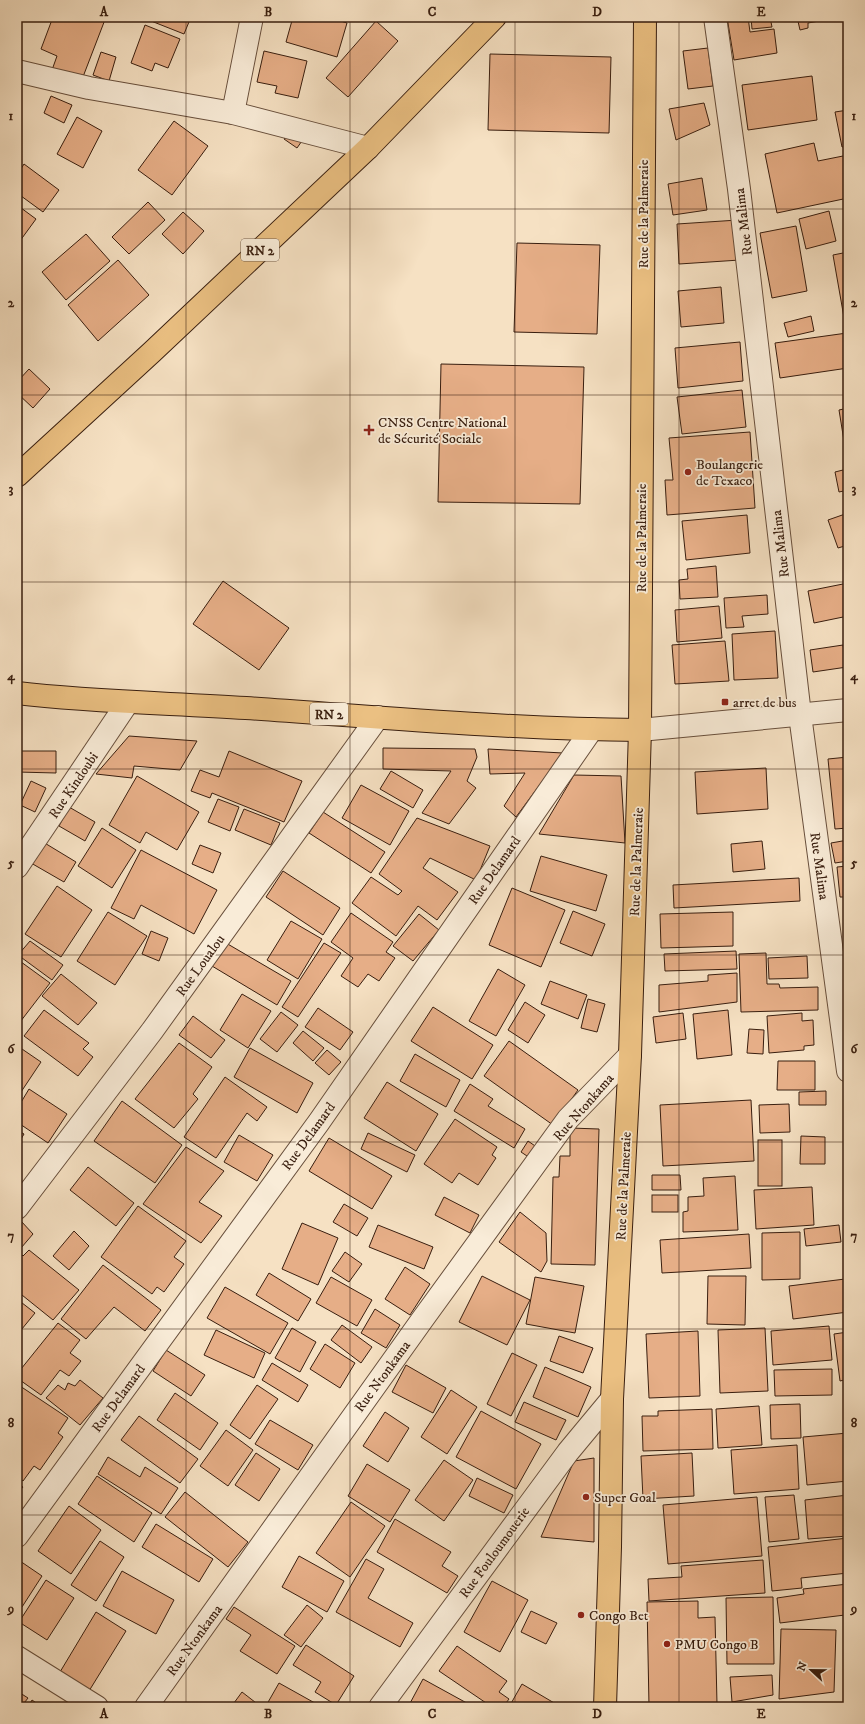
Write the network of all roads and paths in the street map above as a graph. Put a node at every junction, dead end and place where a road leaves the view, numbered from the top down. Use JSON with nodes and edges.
{"nodes":[{"id":1,"x":252,"y":17,"type":"edge"},
{"id":2,"x":495,"y":17,"type":"edge"},
{"id":3,"x":645,"y":17,"type":"edge"},
{"id":4,"x":715,"y":17,"type":"edge"},
{"id":5,"x":17,"y":71,"type":"edge"},
{"id":6,"x":233,"y":113,"type":"junction"},
{"id":7,"x":368,"y":148,"type":"junction"},
{"id":8,"x":17,"y":476,"type":"edge"},
{"id":9,"x":17,"y":684,"type":"edge"},
{"id":10,"x":17,"y":693,"type":"edge"},
{"id":11,"x":47,"y":697,"type":"junction"},
{"id":12,"x":128,"y":702,"type":"junction"},
{"id":13,"x":848,"y":710,"type":"edge"},
{"id":14,"x":800,"y":715,"type":"junction"},
{"id":15,"x":378,"y":717,"type":"junction"},
{"id":16,"x":592,"y":730,"type":"junction"},
{"id":17,"x":640,"y":730,"type":"junction"},
{"id":18,"x":17,"y":867,"type":"edge"},
{"id":19,"x":630,"y":1055,"type":"junction"},
{"id":20,"x":848,"y":1071,"type":"edge"},
{"id":21,"x":17,"y":1208,"type":"edge"},
{"id":22,"x":612,"y":1399,"type":"junction"},
{"id":23,"x":17,"y":1536,"type":"edge"},
{"id":24,"x":17,"y":1657,"type":"edge"},
{"id":25,"x":97,"y":1707,"type":"edge"},
{"id":26,"x":146,"y":1707,"type":"edge"},
{"id":27,"x":380,"y":1707,"type":"edge"},
{"id":28,"x":605,"y":1707,"type":"edge"}],
"edges":[{"from":1,"to":6,"type":"street"},
{"from":2,"to":7,"type":"main road","number":"RN 2"},
{"from":3,"to":17,"type":"main road","name":"Rue de la Palmeraie"},
{"from":4,"to":14,"type":"street","name":"Rue Malima"},
{"from":5,"to":6,"type":"street"},
{"from":6,"to":7,"type":"street"},
{"from":7,"to":8,"type":"main road","number":"RN 2"},
{"from":9,"to":11,"type":"main road"},
{"from":10,"to":11,"type":"main road","number":"RN 2"},
{"from":11,"to":12,"type":"main road","number":"RN 2"},
{"from":12,"to":15,"type":"main road","number":"RN 2"},
{"from":12,"to":18,"type":"street","name":"Rue Kindoubi"},
{"from":13,"to":14,"type":"street"},
{"from":14,"to":17,"type":"street"},
{"from":14,"to":20,"type":"street","name":"Rue Malima"},
{"from":15,"to":16,"type":"main road","number":"RN 2"},
{"from":15,"to":21,"type":"street","name":"Rue Loualou"},
{"from":16,"to":17,"type":"main road","number":"RN 2"},
{"from":16,"to":23,"type":"street","name":"Rue Delamard"},
{"from":17,"to":19,"type":"main road","name":"Rue de la Palmeraie"},
{"from":19,"to":22,"type":"main road","name":"Rue de la Palmeraie"},
{"from":19,"to":26,"type":"street","name":"Rue Ntonkama"},
{"from":22,"to":27,"type":"street","name":"Rue Fouloumouerie"},
{"from":22,"to":28,"type":"main road","name":"Rue de la Palmeraie"},
{"from":24,"to":25,"type":"street"}]}
